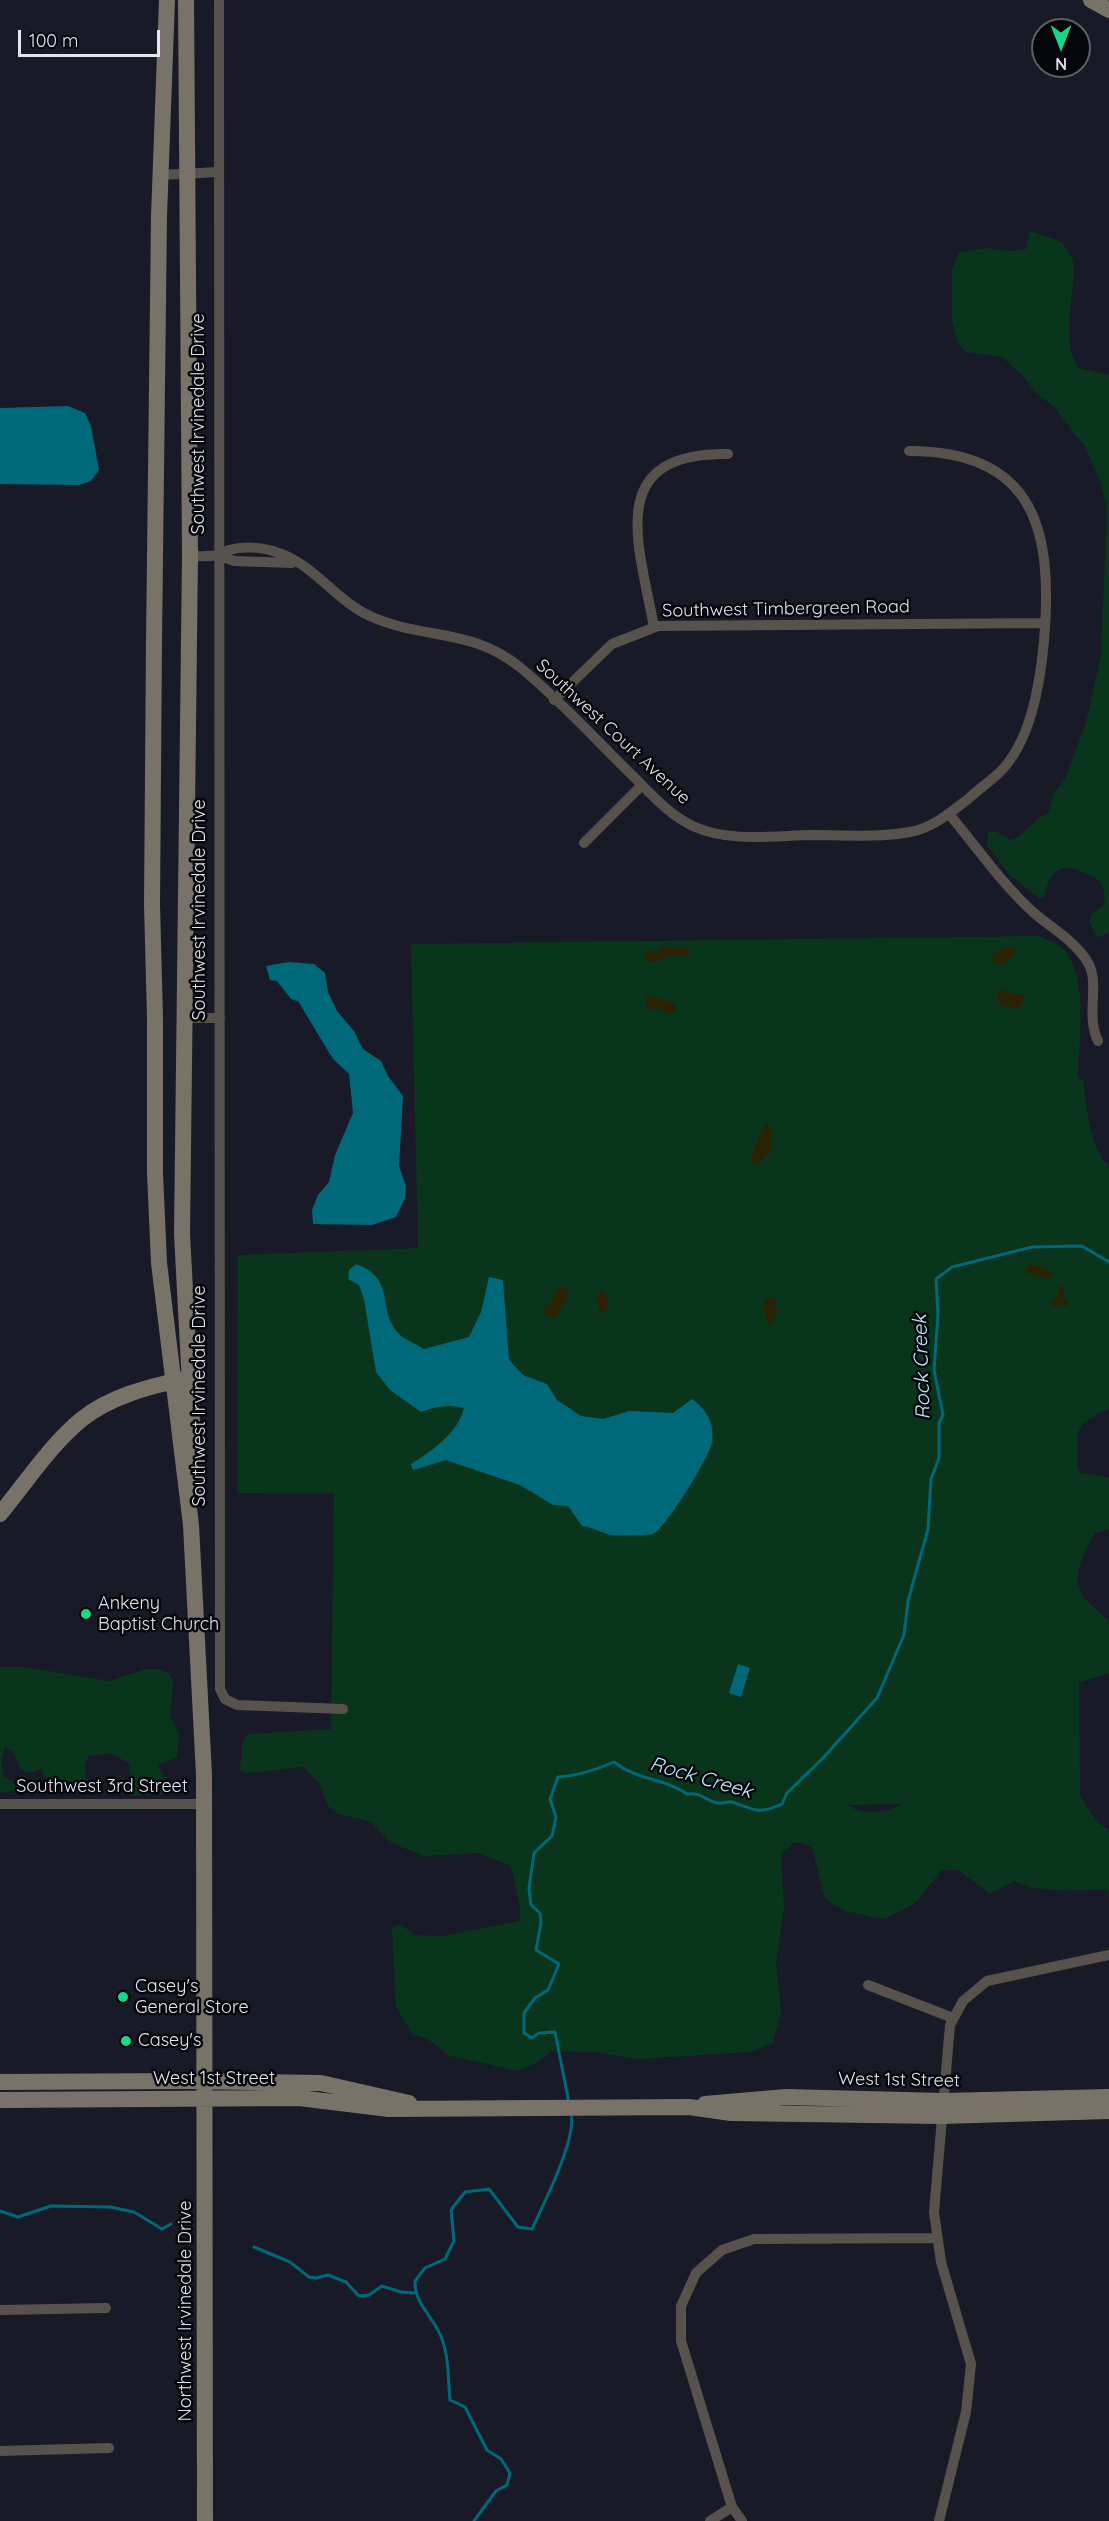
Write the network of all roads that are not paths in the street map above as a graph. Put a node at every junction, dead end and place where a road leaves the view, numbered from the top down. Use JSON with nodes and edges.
{"nodes":[{"id":1,"x":166,"y":0,"type":"edge"},
{"id":2,"x":186,"y":0,"type":"edge"},
{"id":3,"x":219,"y":0,"type":"edge"},
{"id":4,"x":1091,"y":0,"type":"edge"},
{"id":5,"x":1109,"y":10,"type":"edge"},
{"id":6,"x":218,"y":172,"type":"junction"},
{"id":7,"x":187,"y":174,"type":"junction"},
{"id":8,"x":161,"y":175,"type":"junction"},
{"id":9,"x":909,"y":451,"type":"dead end"},
{"id":10,"x":728,"y":454,"type":"dead end"},
{"id":11,"x":218,"y":555,"type":"junction"},
{"id":12,"x":190,"y":556,"type":"junction"},
{"id":13,"x":1044,"y":623,"type":"junction"},
{"id":14,"x":654,"y":627,"type":"junction"},
{"id":15,"x":554,"y":700,"type":"junction"},
{"id":16,"x":642,"y":785,"type":"junction"},
{"id":17,"x":950,"y":814,"type":"junction"},
{"id":18,"x":584,"y":843,"type":"dead end"},
{"id":19,"x":186,"y":1018,"type":"junction"},
{"id":20,"x":220,"y":1018,"type":"junction"},
{"id":21,"x":1098,"y":1041,"type":"dead end"},
{"id":22,"x":183,"y":1380,"type":"junction"},
{"id":23,"x":0,"y":1514,"type":"edge"},
{"id":24,"x":343,"y":1709,"type":"dead end"},
{"id":25,"x":0,"y":1803,"type":"edge"},
{"id":26,"x":204,"y":1804,"type":"junction"},
{"id":27,"x":1109,"y":1955,"type":"edge"},
{"id":28,"x":868,"y":1985,"type":"dead end"},
{"id":29,"x":952,"y":2018,"type":"junction"},
{"id":30,"x":206,"y":2081,"type":"junction"},
{"id":31,"x":0,"y":2082,"type":"edge"},
{"id":32,"x":1109,"y":2097,"type":"edge"},
{"id":33,"x":0,"y":2100,"type":"edge"},
{"id":34,"x":206,"y":2100,"type":"junction"},
{"id":35,"x":427,"y":2108,"type":"junction"},
{"id":36,"x":943,"y":2109,"type":"junction"},
{"id":37,"x":1109,"y":2112,"type":"edge"},
{"id":38,"x":936,"y":2238,"type":"junction"},
{"id":39,"x":106,"y":2308,"type":"dead end"},
{"id":40,"x":0,"y":2310,"type":"edge"},
{"id":41,"x":110,"y":2448,"type":"dead end"},
{"id":42,"x":0,"y":2451,"type":"edge"},
{"id":43,"x":732,"y":2507,"type":"junction"},
{"id":44,"x":205,"y":2521,"type":"edge"},
{"id":45,"x":710,"y":2521,"type":"edge"},
{"id":46,"x":742,"y":2521,"type":"edge"},
{"id":47,"x":939,"y":2521,"type":"edge"}],
"edges":[{"from":1,"to":8,"type":"main road","name":"Southwest Irvinedale Drive"},
{"from":2,"to":7,"type":"main road","name":"Southwest Irvinedale Drive"},
{"from":3,"to":6,"type":"street","name":"Southwest Irvinedale Drive"},
{"from":4,"to":5,"type":"main road"},
{"from":6,"to":7,"type":"street"},
{"from":6,"to":11,"type":"street","name":"Southwest Irvinedale Drive"},
{"from":7,"to":8,"type":"street"},
{"from":7,"to":12,"type":"main road","name":"Southwest Irvinedale Drive"},
{"from":8,"to":22,"type":"main road","name":"Southwest Irvinedale Drive"},
{"from":9,"to":13,"type":"street","name":"Southwest Court Avenue"},
{"from":10,"to":14,"type":"street"},
{"from":11,"to":12,"type":"street","name":"Southwest Court Avenue"},
{"from":11,"to":15,"type":"street","name":"Southwest Court Avenue"},
{"from":11,"to":20,"type":"street","name":"Southwest Irvinedale Drive"},
{"from":12,"to":19,"type":"main road","name":"Southwest Irvinedale Drive"},
{"from":13,"to":14,"type":"street","name":"Southwest Timbergreen Road"},
{"from":13,"to":17,"type":"street","name":"Southwest Court Avenue"},
{"from":14,"to":15,"type":"street","name":"Southwest Timbergreen Road"},
{"from":15,"to":16,"type":"street","name":"Southwest Court Avenue"},
{"from":16,"to":17,"type":"street","name":"Southwest Court Avenue"},
{"from":16,"to":18,"type":"street"},
{"from":17,"to":21,"type":"street"},
{"from":19,"to":20,"type":"street"},
{"from":19,"to":22,"type":"main road","name":"Southwest Irvinedale Drive"},
{"from":20,"to":24,"type":"street","name":"Southwest Irvinedale Drive"},
{"from":22,"to":23,"type":"main road"},
{"from":22,"to":26,"type":"main road","name":"Southwest Irvinedale Drive"},
{"from":25,"to":26,"type":"street","name":"Southwest 3rd Street"},
{"from":26,"to":30,"type":"main road","name":"Southwest Irvinedale Drive"},
{"from":27,"to":29,"type":"street"},
{"from":28,"to":29,"type":"street"},
{"from":29,"to":36,"type":"street"},
{"from":30,"to":31,"type":"main road","name":"West 1st Street"},
{"from":30,"to":34,"type":"main road","name":"Southwest Irvinedale Drive"},
{"from":30,"to":35,"type":"main road","name":"West 1st Street"},
{"from":32,"to":36,"type":"main road","name":"West 1st Street"},
{"from":33,"to":34,"type":"main road","name":"West 1st Street"},
{"from":34,"to":35,"type":"main road","name":"West 1st Street"},
{"from":34,"to":44,"type":"main road","name":"Northwest Irvinedale Drive"},
{"from":35,"to":36,"type":"main road","name":"West 1st Street"},
{"from":36,"to":37,"type":"main road","name":"West 1st Street"},
{"from":36,"to":38,"type":"street"},
{"from":38,"to":43,"type":"street"},
{"from":38,"to":47,"type":"street"},
{"from":39,"to":40,"type":"street"},
{"from":41,"to":42,"type":"street"},
{"from":43,"to":45,"type":"street"},
{"from":43,"to":46,"type":"street"}]}
